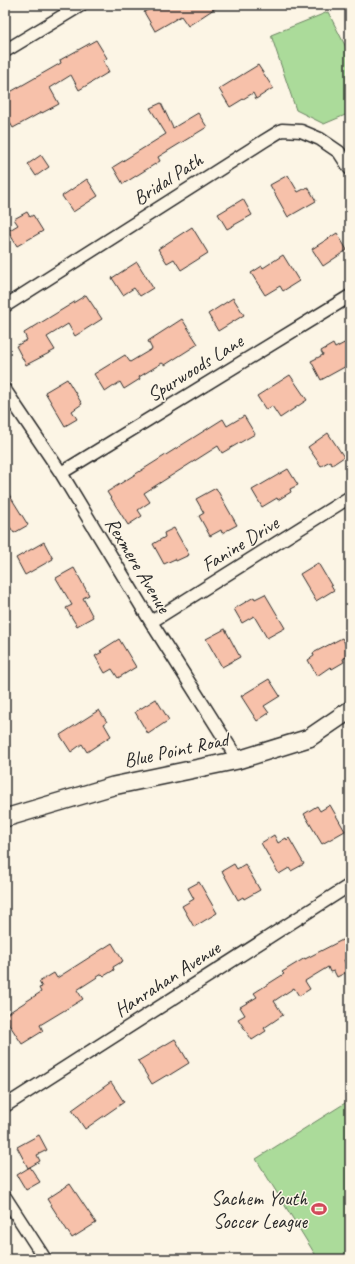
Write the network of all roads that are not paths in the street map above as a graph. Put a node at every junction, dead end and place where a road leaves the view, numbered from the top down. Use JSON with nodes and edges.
{"nodes":[{"id":1,"x":81,"y":5,"type":"edge"},
{"id":2,"x":5,"y":51,"type":"edge"},
{"id":3,"x":350,"y":169,"type":"edge"},
{"id":4,"x":350,"y":296,"type":"edge"},
{"id":5,"x":5,"y":306,"type":"edge"},
{"id":6,"x":5,"y":390,"type":"edge"},
{"id":7,"x":61,"y":473,"type":"junction"},
{"id":8,"x":350,"y":497,"type":"edge"},
{"id":9,"x":151,"y":622,"type":"junction"},
{"id":10,"x":350,"y":710,"type":"edge"},
{"id":11,"x":238,"y":760,"type":"junction"},
{"id":12,"x":5,"y":818,"type":"edge"},
{"id":13,"x":350,"y":885,"type":"edge"},
{"id":14,"x":5,"y":1106,"type":"edge"},
{"id":15,"x":5,"y":1197,"type":"edge"},
{"id":16,"x":45,"y":1259,"type":"edge"}],
"edges":[{"from":1,"to":2,"type":"street"},
{"from":3,"to":5,"type":"street","name":"Bridal Path"},
{"from":4,"to":7,"type":"street","name":"Spurwoods Lane"},
{"from":6,"to":7,"type":"street","name":"Rexmere Avenue"},
{"from":7,"to":9,"type":"street","name":"Rexmere Avenue"},
{"from":8,"to":9,"type":"street","name":"Fanine Drive"},
{"from":9,"to":11,"type":"street","name":"Rexmere Avenue"},
{"from":10,"to":11,"type":"street","name":"Blue Point Road"},
{"from":11,"to":12,"type":"street","name":"Blue Point Road"},
{"from":13,"to":14,"type":"street","name":"Hanrahan Avenue"},
{"from":15,"to":16,"type":"street"}]}
